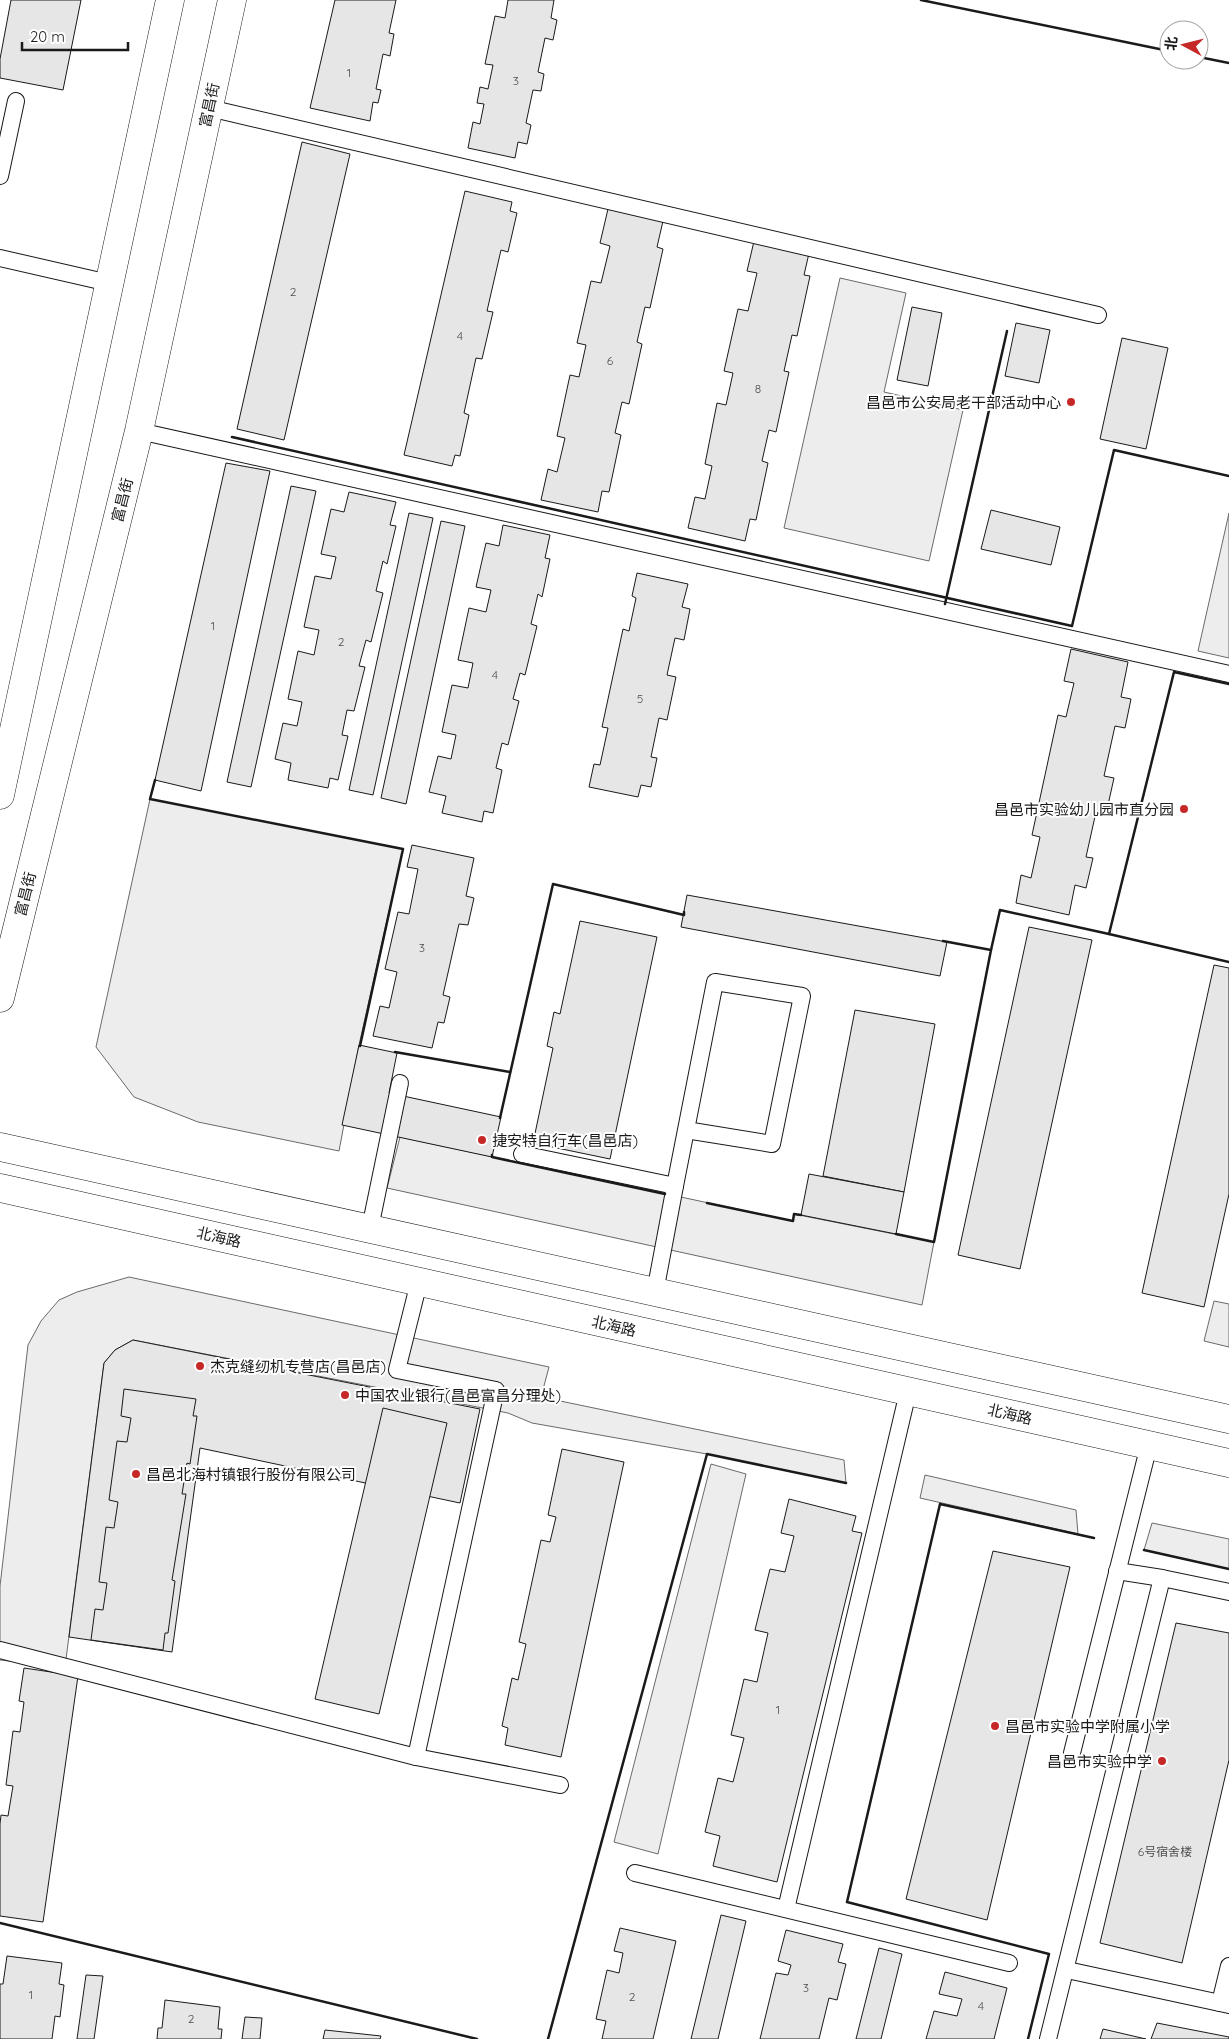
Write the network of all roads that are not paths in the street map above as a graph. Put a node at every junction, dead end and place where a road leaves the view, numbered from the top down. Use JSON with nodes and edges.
{"nodes":[{"id":1,"x":170,"y":0,"type":"edge"},
{"id":2,"x":232,"y":0,"type":"edge"},
{"id":3,"x":16,"y":100,"type":"dead end"},
{"id":4,"x":209,"y":108,"type":"junction"},
{"id":5,"x":0,"y":176,"type":"edge"},
{"id":6,"x":0,"y":258,"type":"edge"},
{"id":7,"x":109,"y":283,"type":"junction"},
{"id":8,"x":1098,"y":314,"type":"dead end"},
{"id":9,"x":139,"y":431,"type":"junction"},
{"id":10,"x":1229,"y":674,"type":"edge"},
{"id":11,"x":0,"y":796,"type":"edge"},
{"id":12,"x":0,"y":998,"type":"edge"},
{"id":13,"x":400,"y":1083,"type":"dead end"},
{"id":14,"x":686,"y":1130,"type":"junction"},
{"id":15,"x":0,"y":1146,"type":"edge"},
{"id":16,"x":522,"y":1154,"type":"dead end"},
{"id":17,"x":675,"y":1186,"type":"junction"},
{"id":18,"x":0,"y":1188,"type":"edge"},
{"id":19,"x":370,"y":1228,"type":"junction"},
{"id":20,"x":419,"y":1282,"type":"junction"},
{"id":21,"x":655,"y":1292,"type":"junction"},
{"id":22,"x":908,"y":1392,"type":"junction"},
{"id":23,"x":1229,"y":1419,"type":"edge"},
{"id":24,"x":1149,"y":1445,"type":"junction"},
{"id":25,"x":1229,"y":1463,"type":"edge"},
{"id":26,"x":1117,"y":1571,"type":"junction"},
{"id":27,"x":1162,"y":1578,"type":"junction"},
{"id":28,"x":1229,"y":1592,"type":"edge"},
{"id":29,"x":0,"y":1650,"type":"edge"},
{"id":30,"x":1072,"y":1753,"type":"dead end"},
{"id":31,"x":416,"y":1757,"type":"junction"},
{"id":32,"x":560,"y":1785,"type":"dead end"},
{"id":33,"x":635,"y":1873,"type":"dead end"},
{"id":34,"x":786,"y":1909,"type":"junction"},
{"id":35,"x":1009,"y":1964,"type":"dead end"},
{"id":36,"x":1229,"y":1966,"type":"edge"},
{"id":37,"x":1066,"y":1970,"type":"junction"},
{"id":38,"x":1224,"y":2004,"type":"edge"},
{"id":39,"x":1048,"y":2039,"type":"edge"}],
"edges":[{"from":1,"to":7,"type":"main road"},
{"from":2,"to":4,"type":"main road","name":"富昌街"},
{"from":3,"to":5,"type":"lane"},
{"from":4,"to":8,"type":"lane"},
{"from":4,"to":9,"type":"main road","name":"富昌街"},
{"from":6,"to":7,"type":"lane"},
{"from":7,"to":11,"type":"main road"},
{"from":9,"to":10,"type":"lane"},
{"from":9,"to":12,"type":"main road","name":"富昌街"},
{"from":13,"to":19,"type":"lane"},
{"from":14,"to":14,"type":"lane"},
{"from":14,"to":17,"type":"lane"},
{"from":15,"to":19,"type":"main road"},
{"from":16,"to":17,"type":"lane"},
{"from":17,"to":21,"type":"lane"},
{"from":18,"to":20,"type":"main road","name":"北海路"},
{"from":19,"to":21,"type":"main road"},
{"from":20,"to":22,"type":"main road","name":"北海路"},
{"from":20,"to":31,"type":"lane"},
{"from":21,"to":23,"type":"main road"},
{"from":22,"to":24,"type":"main road","name":"北海路"},
{"from":22,"to":34,"type":"lane"},
{"from":24,"to":25,"type":"main road","name":"北海路"},
{"from":24,"to":26,"type":"lane"},
{"from":26,"to":27,"type":"lane"},
{"from":26,"to":30,"type":"lane"},
{"from":27,"to":28,"type":"lane"},
{"from":27,"to":37,"type":"lane"},
{"from":29,"to":31,"type":"lane"},
{"from":31,"to":32,"type":"lane"},
{"from":33,"to":34,"type":"lane"},
{"from":34,"to":35,"type":"lane"},
{"from":36,"to":38,"type":"lane"},
{"from":37,"to":38,"type":"lane"},
{"from":37,"to":39,"type":"lane"}]}
